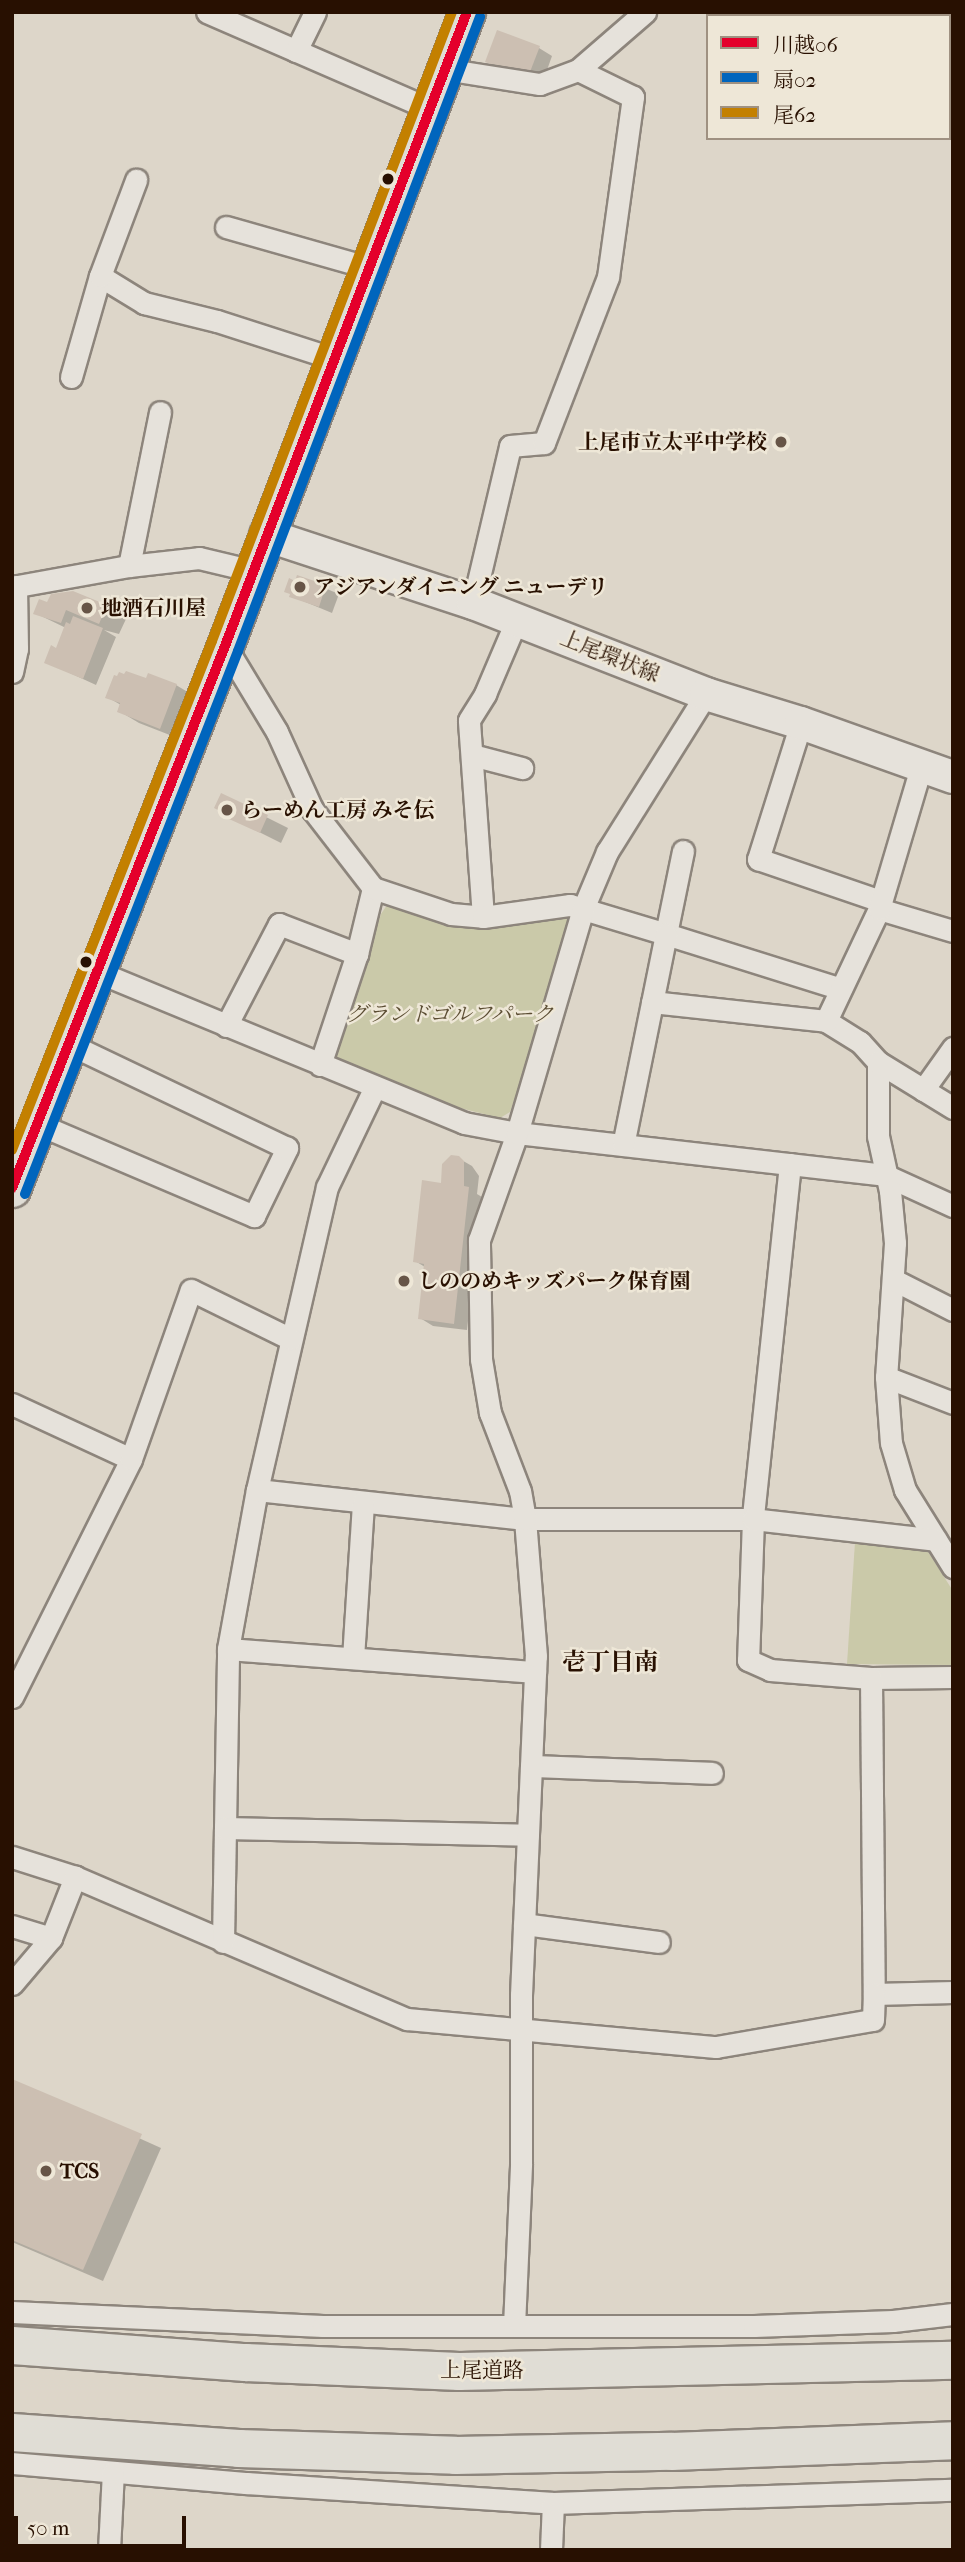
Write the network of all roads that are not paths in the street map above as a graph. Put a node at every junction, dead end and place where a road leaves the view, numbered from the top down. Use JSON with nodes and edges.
{"nodes":[{"id":1,"x":207,"y":12,"type":"edge"},
{"id":2,"x":314,"y":12,"type":"edge"},
{"id":3,"x":467,"y":12,"type":"edge"},
{"id":4,"x":645,"y":12,"type":"edge"},
{"id":5,"x":296,"y":51,"type":"junction"},
{"id":6,"x":444,"y":69,"type":"junction"},
{"id":7,"x":578,"y":70,"type":"junction"},
{"id":8,"x":430,"y":109,"type":"junction"},
{"id":9,"x":136,"y":180,"type":"dead end"},
{"id":10,"x":226,"y":227,"type":"dead end"},
{"id":11,"x":370,"y":268,"type":"junction"},
{"id":12,"x":100,"y":276,"type":"junction"},
{"id":13,"x":335,"y":359,"type":"junction"},
{"id":14,"x":71,"y":377,"type":"dead end"},
{"id":15,"x":160,"y":412,"type":"dead end"},
{"id":16,"x":266,"y":535,"type":"junction"},
{"id":17,"x":129,"y":566,"type":"junction"},
{"id":18,"x":253,"y":571,"type":"junction"},
{"id":19,"x":14,"y":586,"type":"edge"},
{"id":20,"x":473,"y":603,"type":"junction"},
{"id":21,"x":517,"y":619,"type":"junction"},
{"id":22,"x":225,"y":646,"type":"junction"},
{"id":23,"x":12,"y":671,"type":"edge"},
{"id":24,"x":706,"y":694,"type":"junction"},
{"id":25,"x":801,"y":723,"type":"junction"},
{"id":26,"x":472,"y":755,"type":"junction"},
{"id":27,"x":921,"y":766,"type":"junction"},
{"id":28,"x":522,"y":768,"type":"dead end"},
{"id":29,"x":953,"y":777,"type":"edge"},
{"id":30,"x":684,"y":851,"type":"dead end"},
{"id":31,"x":373,"y":888,"type":"junction"},
{"id":32,"x":880,"y":905,"type":"junction"},
{"id":33,"x":583,"y":909,"type":"junction"},
{"id":34,"x":483,"y":918,"type":"junction"},
{"id":35,"x":953,"y":931,"type":"edge"},
{"id":36,"x":666,"y":934,"type":"junction"},
{"id":37,"x":356,"y":954,"type":"junction"},
{"id":38,"x":98,"y":972,"type":"junction"},
{"id":39,"x":841,"y":989,"type":"junction"},
{"id":40,"x":652,"y":1002,"type":"junction"},
{"id":41,"x":826,"y":1021,"type":"junction"},
{"id":42,"x":226,"y":1026,"type":"junction"},
{"id":43,"x":69,"y":1044,"type":"junction"},
{"id":44,"x":953,"y":1048,"type":"edge"},
{"id":45,"x":878,"y":1062,"type":"junction"},
{"id":46,"x":320,"y":1065,"type":"junction"},
{"id":47,"x":374,"y":1087,"type":"junction"},
{"id":48,"x":923,"y":1090,"type":"junction"},
{"id":49,"x":953,"y":1108,"type":"edge"},
{"id":50,"x":38,"y":1124,"type":"junction"},
{"id":51,"x":517,"y":1133,"type":"junction"},
{"id":52,"x":623,"y":1145,"type":"junction"},
{"id":53,"x":790,"y":1164,"type":"junction"},
{"id":54,"x":886,"y":1175,"type":"junction"},
{"id":55,"x":12,"y":1189,"type":"edge"},
{"id":56,"x":953,"y":1206,"type":"edge"},
{"id":57,"x":894,"y":1280,"type":"junction"},
{"id":58,"x":953,"y":1310,"type":"edge"},
{"id":59,"x":291,"y":1339,"type":"junction"},
{"id":60,"x":886,"y":1377,"type":"junction"},
{"id":61,"x":953,"y":1403,"type":"edge"},
{"id":62,"x":12,"y":1404,"type":"edge"},
{"id":63,"x":131,"y":1459,"type":"junction"},
{"id":64,"x":257,"y":1490,"type":"junction"},
{"id":65,"x":363,"y":1502,"type":"junction"},
{"id":66,"x":525,"y":1519,"type":"junction"},
{"id":67,"x":753,"y":1519,"type":"junction"},
{"id":68,"x":936,"y":1540,"type":"junction"},
{"id":69,"x":953,"y":1567,"type":"edge"},
{"id":70,"x":228,"y":1649,"type":"junction"},
{"id":71,"x":353,"y":1658,"type":"junction"},
{"id":72,"x":535,"y":1672,"type":"junction"},
{"id":73,"x":953,"y":1677,"type":"edge"},
{"id":74,"x":871,"y":1678,"type":"junction"},
{"id":75,"x":12,"y":1697,"type":"edge"},
{"id":76,"x":531,"y":1766,"type":"junction"},
{"id":77,"x":712,"y":1773,"type":"dead end"},
{"id":78,"x":225,"y":1828,"type":"junction"},
{"id":79,"x":528,"y":1835,"type":"junction"},
{"id":80,"x":12,"y":1857,"type":"edge"},
{"id":81,"x":75,"y":1877,"type":"junction"},
{"id":82,"x":524,"y":1924,"type":"junction"},
{"id":83,"x":12,"y":1926,"type":"edge"},
{"id":84,"x":51,"y":1938,"type":"junction"},
{"id":85,"x":223,"y":1942,"type":"junction"},
{"id":86,"x":659,"y":1942,"type":"dead end"},
{"id":87,"x":12,"y":1984,"type":"edge"},
{"id":88,"x":953,"y":1992,"type":"edge"},
{"id":89,"x":874,"y":1994,"type":"junction"},
{"id":90,"x":521,"y":2030,"type":"junction"},
{"id":91,"x":12,"y":2312,"type":"edge"},
{"id":92,"x":953,"y":2314,"type":"edge"},
{"id":93,"x":514,"y":2326,"type":"junction"},
{"id":94,"x":12,"y":2345,"type":"edge"},
{"id":95,"x":953,"y":2360,"type":"edge"},
{"id":96,"x":12,"y":2432,"type":"edge"},
{"id":97,"x":953,"y":2440,"type":"edge"},
{"id":98,"x":12,"y":2463,"type":"edge"},
{"id":99,"x":113,"y":2472,"type":"junction"},
{"id":100,"x":953,"y":2490,"type":"edge"},
{"id":101,"x":553,"y":2503,"type":"junction"},
{"id":102,"x":109,"y":2550,"type":"edge"},
{"id":103,"x":551,"y":2550,"type":"edge"}],
"edges":[{"from":1,"to":5,"type":"street"},
{"from":2,"to":5,"type":"street"},
{"from":3,"to":6,"type":"main road"},
{"from":4,"to":7,"type":"street"},
{"from":5,"to":8,"type":"street"},
{"from":6,"to":7,"type":"street"},
{"from":6,"to":8,"type":"main road"},
{"from":7,"to":20,"type":"street"},
{"from":8,"to":11,"type":"main road"},
{"from":9,"to":12,"type":"street"},
{"from":10,"to":11,"type":"street"},
{"from":11,"to":13,"type":"main road"},
{"from":12,"to":13,"type":"street"},
{"from":12,"to":14,"type":"street"},
{"from":13,"to":16,"type":"main road"},
{"from":15,"to":17,"type":"street"},
{"from":16,"to":18,"type":"main road"},
{"from":16,"to":20,"type":"main road","name":"上尾環状線"},
{"from":17,"to":18,"type":"street"},
{"from":17,"to":19,"type":"street"},
{"from":18,"to":22,"type":"main road"},
{"from":19,"to":23,"type":"street"},
{"from":20,"to":21,"type":"main road","name":"上尾環状線"},
{"from":21,"to":24,"type":"main road","name":"上尾環状線"},
{"from":21,"to":26,"type":"street"},
{"from":22,"to":31,"type":"street"},
{"from":22,"to":38,"type":"main road"},
{"from":24,"to":25,"type":"main road","name":"上尾環状線"},
{"from":24,"to":33,"type":"street"},
{"from":25,"to":27,"type":"main road","name":"上尾環状線"},
{"from":25,"to":32,"type":"street"},
{"from":26,"to":28,"type":"street"},
{"from":26,"to":34,"type":"street"},
{"from":27,"to":29,"type":"main road","name":"上尾環状線"},
{"from":27,"to":32,"type":"street"},
{"from":30,"to":36,"type":"street"},
{"from":31,"to":34,"type":"street"},
{"from":31,"to":37,"type":"street"},
{"from":32,"to":35,"type":"street"},
{"from":32,"to":39,"type":"street"},
{"from":33,"to":34,"type":"street"},
{"from":33,"to":36,"type":"street"},
{"from":33,"to":51,"type":"street"},
{"from":36,"to":39,"type":"street"},
{"from":36,"to":40,"type":"street"},
{"from":37,"to":42,"type":"street"},
{"from":37,"to":46,"type":"street"},
{"from":38,"to":42,"type":"street"},
{"from":38,"to":43,"type":"main road"},
{"from":39,"to":41,"type":"street"},
{"from":40,"to":41,"type":"street"},
{"from":40,"to":52,"type":"street"},
{"from":41,"to":45,"type":"street"},
{"from":42,"to":46,"type":"street"},
{"from":43,"to":50,"type":"main road"},
{"from":43,"to":50,"type":"street"},
{"from":44,"to":48,"type":"street"},
{"from":45,"to":48,"type":"street"},
{"from":45,"to":54,"type":"street"},
{"from":46,"to":47,"type":"street"},
{"from":47,"to":51,"type":"street"},
{"from":47,"to":59,"type":"street"},
{"from":48,"to":49,"type":"street"},
{"from":50,"to":55,"type":"main road"},
{"from":51,"to":52,"type":"street"},
{"from":51,"to":66,"type":"street"},
{"from":52,"to":53,"type":"street"},
{"from":53,"to":54,"type":"street"},
{"from":53,"to":67,"type":"street"},
{"from":54,"to":56,"type":"street"},
{"from":54,"to":57,"type":"street"},
{"from":57,"to":58,"type":"street"},
{"from":57,"to":60,"type":"street"},
{"from":59,"to":63,"type":"street"},
{"from":59,"to":64,"type":"street"},
{"from":60,"to":61,"type":"street"},
{"from":60,"to":68,"type":"street"},
{"from":62,"to":63,"type":"street"},
{"from":63,"to":75,"type":"street"},
{"from":64,"to":65,"type":"street"},
{"from":64,"to":70,"type":"street"},
{"from":65,"to":66,"type":"street"},
{"from":65,"to":71,"type":"street"},
{"from":66,"to":67,"type":"street"},
{"from":66,"to":72,"type":"street"},
{"from":67,"to":68,"type":"street"},
{"from":67,"to":74,"type":"street"},
{"from":68,"to":69,"type":"street"},
{"from":70,"to":71,"type":"street"},
{"from":70,"to":78,"type":"street"},
{"from":71,"to":72,"type":"street"},
{"from":72,"to":76,"type":"street"},
{"from":73,"to":74,"type":"street"},
{"from":74,"to":89,"type":"street"},
{"from":76,"to":77,"type":"street"},
{"from":76,"to":79,"type":"street"},
{"from":78,"to":79,"type":"street"},
{"from":78,"to":85,"type":"street"},
{"from":79,"to":82,"type":"street"},
{"from":80,"to":81,"type":"street"},
{"from":81,"to":84,"type":"street"},
{"from":81,"to":85,"type":"street"},
{"from":82,"to":86,"type":"street"},
{"from":82,"to":90,"type":"street"},
{"from":83,"to":84,"type":"street"},
{"from":84,"to":87,"type":"street"},
{"from":85,"to":90,"type":"street"},
{"from":88,"to":89,"type":"street"},
{"from":89,"to":90,"type":"street"},
{"from":90,"to":93,"type":"street"},
{"from":91,"to":93,"type":"street"},
{"from":92,"to":93,"type":"street"},
{"from":94,"to":95,"type":"highway","name":"上尾道路"},
{"from":96,"to":97,"type":"highway"},
{"from":98,"to":99,"type":"street"},
{"from":99,"to":101,"type":"street"},
{"from":99,"to":102,"type":"street"},
{"from":100,"to":101,"type":"street"},
{"from":101,"to":103,"type":"street"}]}
